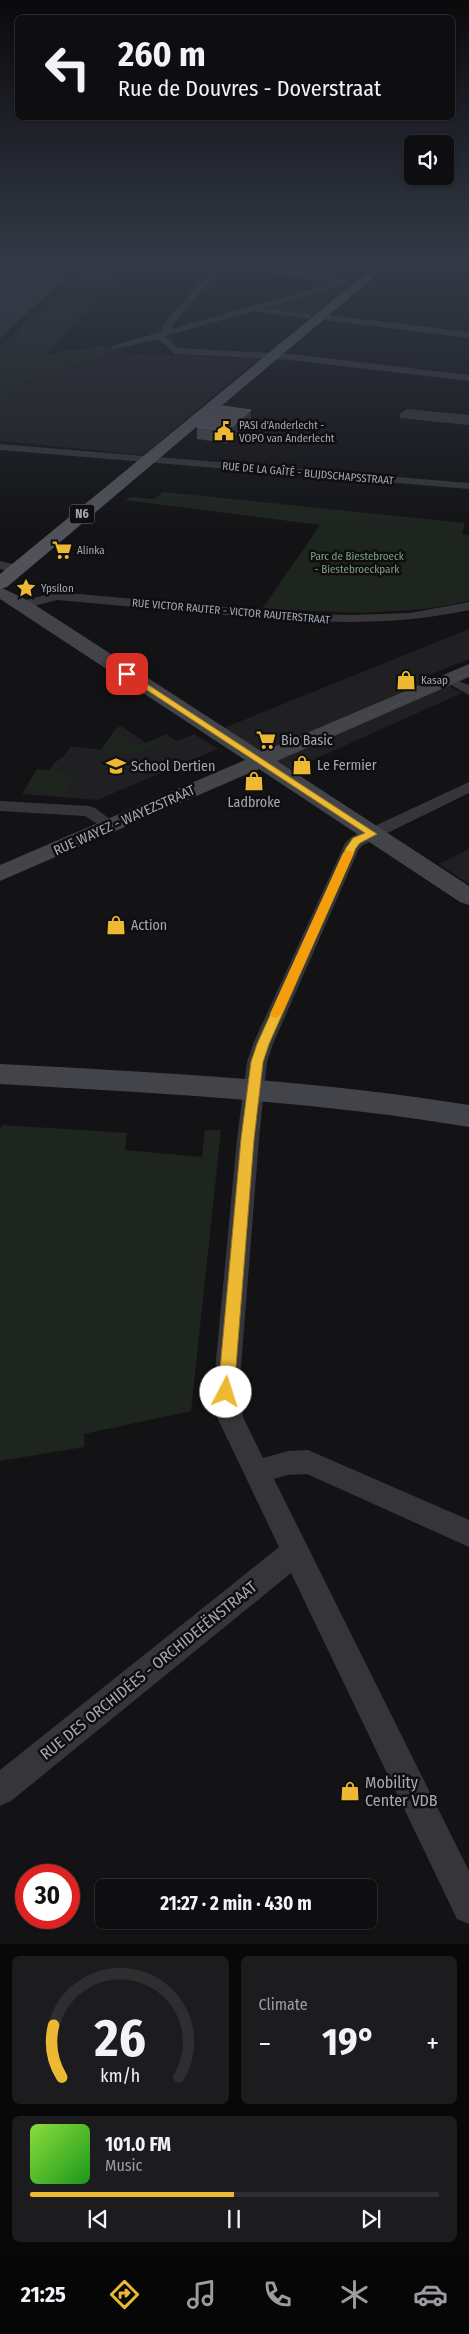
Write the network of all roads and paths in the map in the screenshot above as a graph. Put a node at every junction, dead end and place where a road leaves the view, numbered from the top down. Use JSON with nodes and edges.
{"nodes":[{"id":1,"x":209,"y":353,"type":"edge"},
{"id":2,"x":276,"y":353,"type":"edge"},
{"id":3,"x":273,"y":356,"type":"junction"},
{"id":4,"x":469,"y":378,"type":"edge"},
{"id":5,"x":469,"y":418,"type":"edge"},
{"id":6,"x":469,"y":422,"type":"edge"},
{"id":7,"x":0,"y":447,"type":"edge"},
{"id":8,"x":148,"y":460,"type":"junction"},
{"id":9,"x":469,"y":486,"type":"edge"},
{"id":10,"x":9,"y":567,"type":"edge"},
{"id":11,"x":0,"y":583,"type":"edge"},
{"id":12,"x":0,"y":592,"type":"edge"},
{"id":13,"x":23,"y":604,"type":"junction"},
{"id":14,"x":468,"y":607,"type":"edge"},
{"id":15,"x":469,"y":670,"type":"edge"},
{"id":16,"x":261,"y":761,"type":"junction"},
{"id":17,"x":469,"y":787,"type":"edge"},
{"id":18,"x":0,"y":806,"type":"edge"},
{"id":19,"x":111,"y":826,"type":"junction"},
{"id":20,"x":372,"y":834,"type":"junction"},
{"id":21,"x":0,"y":874,"type":"edge"},
{"id":22,"x":469,"y":897,"type":"edge"},
{"id":23,"x":0,"y":1074,"type":"edge"},
{"id":24,"x":254,"y":1090,"type":"junction"},
{"id":25,"x":469,"y":1116,"type":"edge"},
{"id":26,"x":257,"y":1472,"type":"junction"},
{"id":27,"x":469,"y":1534,"type":"edge"},
{"id":28,"x":296,"y":1551,"type":"junction"},
{"id":29,"x":0,"y":1790,"type":"edge"},
{"id":30,"x":469,"y":1907,"type":"edge"}],
"edges":[{"from":1,"to":3,"type":"street"},
{"from":2,"to":3,"type":"main road","number":"N6"},
{"from":3,"to":4,"type":"street"},
{"from":3,"to":8,"type":"main road","number":"N6"},
{"from":5,"to":6,"type":"street"},
{"from":7,"to":8,"type":"street","name":"RUE DE LA GAÎTÉ - BLIJDSCHAPSSTRAAT"},
{"from":8,"to":9,"type":"street","name":"RUE DE LA GAÎTÉ - BLIJDSCHAPSSTRAAT"},
{"from":8,"to":10,"type":"main road","number":"N6"},
{"from":10,"to":11,"type":"main road","number":"N6"},
{"from":12,"to":13,"type":"street"},
{"from":13,"to":14,"type":"street","name":"RUE VICTOR RAUTER - VICTOR RAUTERSTRAAT"},
{"from":13,"to":16,"type":"street"},
{"from":15,"to":16,"type":"street","name":"RUE WAYEZ - WAYEZSTRAAT"},
{"from":16,"to":19,"type":"street","name":"RUE WAYEZ - WAYEZSTRAAT"},
{"from":16,"to":20,"type":"street"},
{"from":17,"to":20,"type":"street"},
{"from":18,"to":19,"type":"street"},
{"from":19,"to":21,"type":"street","name":"RUE WAYEZ - WAYEZSTRAAT"},
{"from":20,"to":22,"type":"street"},
{"from":20,"to":24,"type":"street"},
{"from":23,"to":24,"type":"street"},
{"from":24,"to":25,"type":"street"},
{"from":24,"to":26,"type":"street"},
{"from":26,"to":27,"type":"street"},
{"from":26,"to":28,"type":"street"},
{"from":28,"to":29,"type":"street","name":"RUE DES ORCHIDÉES - ORCHIDEEËNSTRAAT"},
{"from":28,"to":30,"type":"street"}]}
